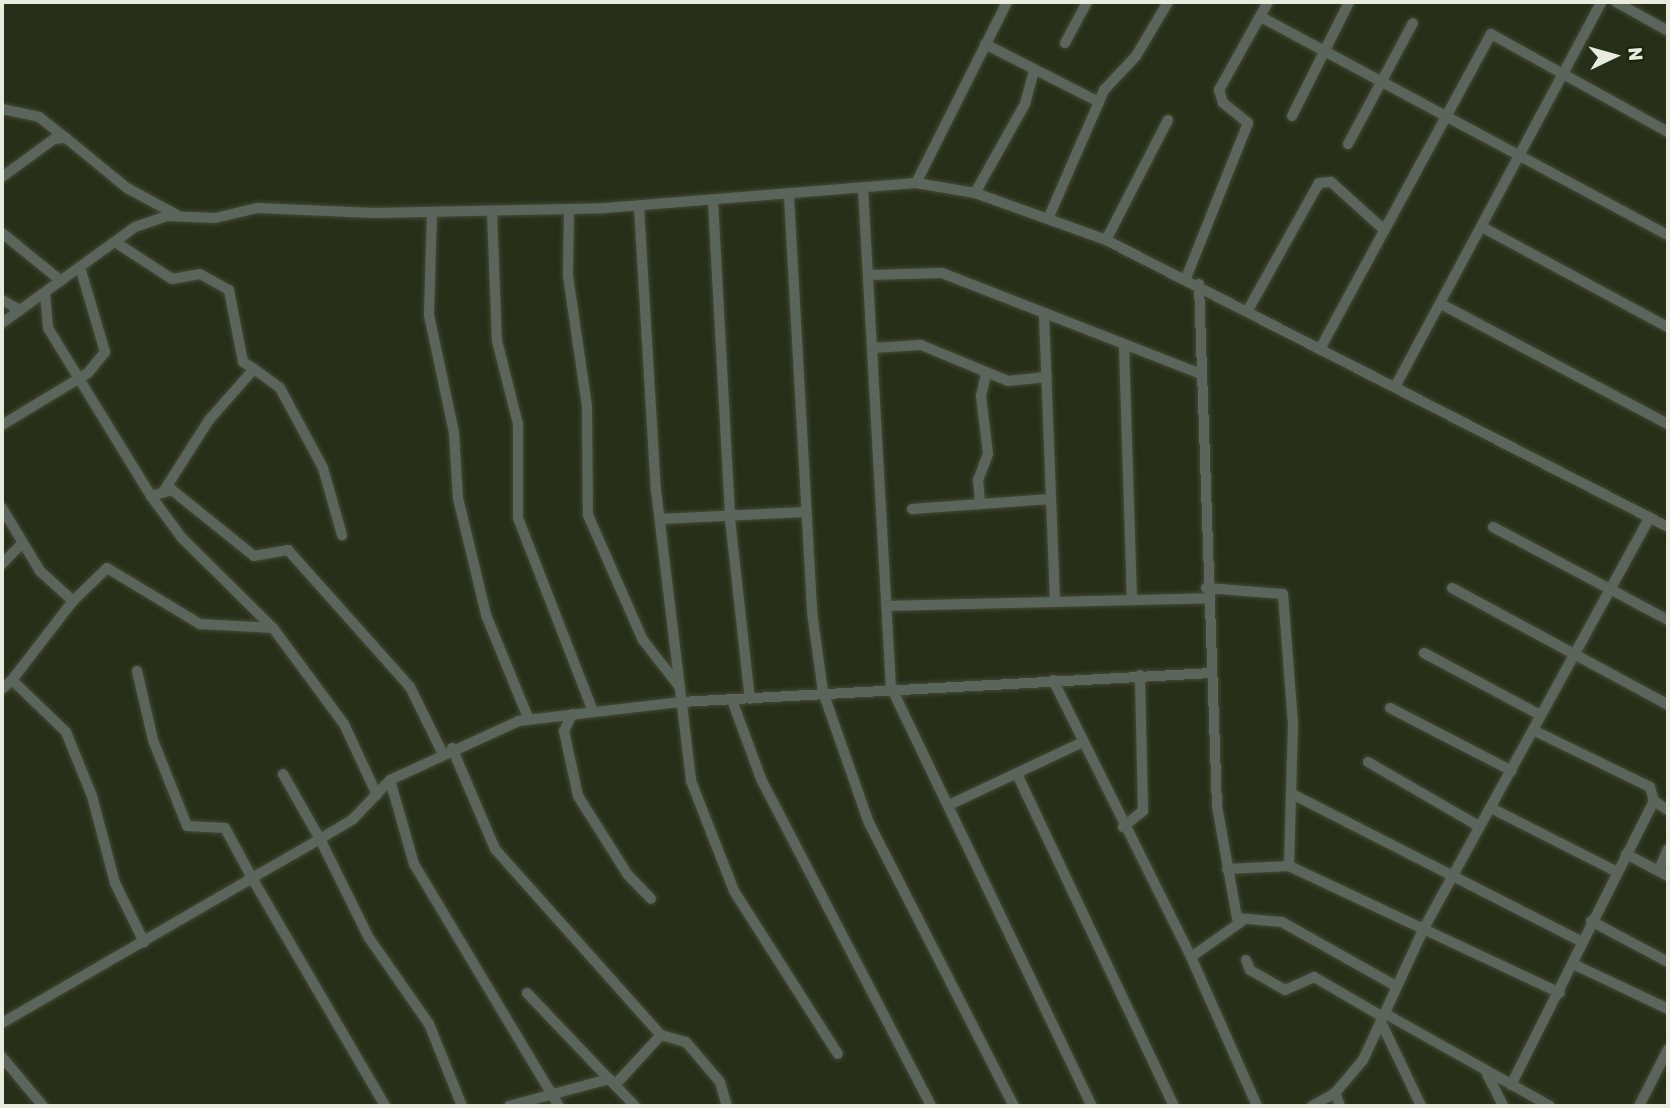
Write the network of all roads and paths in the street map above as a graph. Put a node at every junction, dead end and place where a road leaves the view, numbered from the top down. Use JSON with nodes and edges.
{"nodes":[{"id":1,"x":1007,"y":2,"type":"edge"},
{"id":2,"x":1087,"y":2,"type":"edge"},
{"id":3,"x":1168,"y":2,"type":"edge"},
{"id":4,"x":1268,"y":2,"type":"edge"},
{"id":5,"x":1349,"y":2,"type":"edge"},
{"id":6,"x":1601,"y":2,"type":"edge"},
{"id":7,"x":1616,"y":2,"type":"edge"},
{"id":8,"x":1261,"y":17,"type":"junction"},
{"id":9,"x":1413,"y":23,"type":"dead end"},
{"id":10,"x":1668,"y":30,"type":"edge"},
{"id":11,"x":1065,"y":43,"type":"dead end"},
{"id":12,"x":985,"y":44,"type":"junction"},
{"id":13,"x":1324,"y":51,"type":"junction"},
{"id":14,"x":1034,"y":70,"type":"junction"},
{"id":15,"x":1561,"y":76,"type":"junction"},
{"id":16,"x":1380,"y":82,"type":"junction"},
{"id":17,"x":1099,"y":102,"type":"junction"},
{"id":18,"x":2,"y":109,"type":"edge"},
{"id":19,"x":1450,"y":115,"type":"junction"},
{"id":20,"x":1292,"y":116,"type":"dead end"},
{"id":21,"x":1168,"y":120,"type":"dead end"},
{"id":22,"x":1668,"y":132,"type":"edge"},
{"id":23,"x":65,"y":138,"type":"junction"},
{"id":24,"x":1348,"y":144,"type":"dead end"},
{"id":25,"x":1519,"y":156,"type":"junction"},
{"id":26,"x":2,"y":177,"type":"edge"},
{"id":27,"x":916,"y":183,"type":"junction"},
{"id":28,"x":863,"y":188,"type":"junction"},
{"id":29,"x":975,"y":193,"type":"junction"},
{"id":30,"x":789,"y":197,"type":"junction"},
{"id":31,"x":713,"y":201,"type":"junction"},
{"id":32,"x":639,"y":207,"type":"junction"},
{"id":33,"x":569,"y":209,"type":"junction"},
{"id":34,"x":432,"y":212,"type":"junction"},
{"id":35,"x":492,"y":212,"type":"junction"},
{"id":36,"x":179,"y":216,"type":"junction"},
{"id":37,"x":1048,"y":219,"type":"junction"},
{"id":38,"x":1482,"y":227,"type":"junction"},
{"id":39,"x":1382,"y":228,"type":"junction"},
{"id":40,"x":2,"y":233,"type":"edge"},
{"id":41,"x":1668,"y":235,"type":"edge"},
{"id":42,"x":1106,"y":240,"type":"junction"},
{"id":43,"x":115,"y":242,"type":"junction"},
{"id":44,"x":80,"y":267,"type":"junction"},
{"id":45,"x":869,"y":275,"type":"junction"},
{"id":46,"x":1185,"y":278,"type":"junction"},
{"id":47,"x":61,"y":281,"type":"junction"},
{"id":48,"x":1199,"y":284,"type":"junction"},
{"id":49,"x":45,"y":293,"type":"junction"},
{"id":50,"x":2,"y":300,"type":"edge"},
{"id":51,"x":1441,"y":304,"type":"junction"},
{"id":52,"x":20,"y":310,"type":"junction"},
{"id":53,"x":1248,"y":310,"type":"junction"},
{"id":54,"x":1044,"y":316,"type":"junction"},
{"id":55,"x":2,"y":323,"type":"edge"},
{"id":56,"x":1668,"y":327,"type":"edge"},
{"id":57,"x":1124,"y":346,"type":"junction"},
{"id":58,"x":1321,"y":347,"type":"junction"},
{"id":59,"x":873,"y":348,"type":"junction"},
{"id":60,"x":254,"y":369,"type":"junction"},
{"id":61,"x":1198,"y":373,"type":"junction"},
{"id":62,"x":986,"y":375,"type":"junction"},
{"id":63,"x":1047,"y":377,"type":"junction"},
{"id":64,"x":78,"y":379,"type":"junction"},
{"id":65,"x":1396,"y":385,"type":"junction"},
{"id":66,"x":1668,"y":424,"type":"edge"},
{"id":67,"x":2,"y":425,"type":"edge"},
{"id":68,"x":165,"y":489,"type":"junction"},
{"id":69,"x":151,"y":496,"type":"junction"},
{"id":70,"x":1051,"y":499,"type":"junction"},
{"id":71,"x":980,"y":502,"type":"junction"},
{"id":72,"x":2,"y":508,"type":"edge"},
{"id":73,"x":912,"y":509,"type":"dead end"},
{"id":74,"x":806,"y":512,"type":"junction"},
{"id":75,"x":1649,"y":518,"type":"junction"},
{"id":76,"x":660,"y":519,"type":"junction"},
{"id":77,"x":730,"y":519,"type":"junction"},
{"id":78,"x":1493,"y":527,"type":"dead end"},
{"id":79,"x":1668,"y":527,"type":"edge"},
{"id":80,"x":342,"y":535,"type":"dead end"},
{"id":81,"x":21,"y":544,"type":"junction"},
{"id":82,"x":2,"y":564,"type":"edge"},
{"id":83,"x":1452,"y":588,"type":"dead end"},
{"id":84,"x":1611,"y":589,"type":"junction"},
{"id":85,"x":1206,"y":593,"type":"junction"},
{"id":86,"x":1132,"y":597,"type":"junction"},
{"id":87,"x":73,"y":601,"type":"junction"},
{"id":88,"x":1055,"y":601,"type":"junction"},
{"id":89,"x":889,"y":606,"type":"junction"},
{"id":90,"x":1668,"y":620,"type":"edge"},
{"id":91,"x":273,"y":628,"type":"junction"},
{"id":92,"x":1424,"y":653,"type":"dead end"},
{"id":93,"x":1572,"y":655,"type":"junction"},
{"id":94,"x":137,"y":671,"type":"dead end"},
{"id":95,"x":1211,"y":673,"type":"junction"},
{"id":96,"x":1140,"y":675,"type":"junction"},
{"id":97,"x":12,"y":680,"type":"junction"},
{"id":98,"x":1053,"y":680,"type":"junction"},
{"id":99,"x":679,"y":687,"type":"junction"},
{"id":100,"x":891,"y":687,"type":"junction"},
{"id":101,"x":2,"y":689,"type":"edge"},
{"id":102,"x":823,"y":692,"type":"junction"},
{"id":103,"x":750,"y":699,"type":"junction"},
{"id":104,"x":732,"y":700,"type":"junction"},
{"id":105,"x":681,"y":702,"type":"junction"},
{"id":106,"x":1668,"y":705,"type":"edge"},
{"id":107,"x":1390,"y":708,"type":"dead end"},
{"id":108,"x":593,"y":711,"type":"junction"},
{"id":109,"x":572,"y":714,"type":"junction"},
{"id":110,"x":1540,"y":715,"type":"junction"},
{"id":111,"x":529,"y":720,"type":"junction"},
{"id":112,"x":1535,"y":731,"type":"junction"},
{"id":113,"x":1083,"y":742,"type":"junction"},
{"id":114,"x":447,"y":750,"type":"junction"},
{"id":115,"x":1368,"y":762,"type":"dead end"},
{"id":116,"x":1511,"y":771,"type":"junction"},
{"id":117,"x":283,"y":774,"type":"dead end"},
{"id":118,"x":1017,"y":774,"type":"junction"},
{"id":119,"x":390,"y":780,"type":"junction"},
{"id":120,"x":377,"y":795,"type":"junction"},
{"id":121,"x":1294,"y":796,"type":"junction"},
{"id":122,"x":1654,"y":802,"type":"junction"},
{"id":123,"x":949,"y":805,"type":"junction"},
{"id":124,"x":1491,"y":808,"type":"junction"},
{"id":125,"x":1668,"y":810,"type":"edge"},
{"id":126,"x":1123,"y":827,"type":"junction"},
{"id":127,"x":1480,"y":827,"type":"junction"},
{"id":128,"x":320,"y":839,"type":"junction"},
{"id":129,"x":1668,"y":849,"type":"edge"},
{"id":130,"x":1626,"y":853,"type":"junction"},
{"id":131,"x":1289,"y":866,"type":"junction"},
{"id":132,"x":1227,"y":869,"type":"junction"},
{"id":133,"x":1659,"y":870,"type":"junction"},
{"id":134,"x":1617,"y":872,"type":"junction"},
{"id":135,"x":1453,"y":874,"type":"junction"},
{"id":136,"x":1668,"y":876,"type":"edge"},
{"id":137,"x":252,"y":878,"type":"junction"},
{"id":138,"x":651,"y":899,"type":"dead end"},
{"id":139,"x":1591,"y":921,"type":"junction"},
{"id":140,"x":1241,"y":922,"type":"junction"},
{"id":141,"x":1424,"y":928,"type":"junction"},
{"id":142,"x":1581,"y":941,"type":"junction"},
{"id":143,"x":144,"y":942,"type":"junction"},
{"id":144,"x":1191,"y":957,"type":"junction"},
{"id":145,"x":1246,"y":960,"type":"dead end"},
{"id":146,"x":1668,"y":962,"type":"edge"},
{"id":147,"x":1573,"y":964,"type":"junction"},
{"id":148,"x":1396,"y":985,"type":"junction"},
{"id":149,"x":527,"y":992,"type":"dead end"},
{"id":150,"x":1560,"y":993,"type":"junction"},
{"id":151,"x":1668,"y":1009,"type":"edge"},
{"id":152,"x":1383,"y":1017,"type":"junction"},
{"id":153,"x":2,"y":1023,"type":"edge"},
{"id":154,"x":661,"y":1035,"type":"junction"},
{"id":155,"x":838,"y":1054,"type":"dead end"},
{"id":156,"x":1667,"y":1054,"type":"edge"},
{"id":157,"x":2,"y":1057,"type":"edge"},
{"id":158,"x":1488,"y":1074,"type":"junction"},
{"id":159,"x":612,"y":1082,"type":"junction"},
{"id":160,"x":1511,"y":1084,"type":"junction"},
{"id":161,"x":1335,"y":1093,"type":"junction"},
{"id":162,"x":553,"y":1097,"type":"junction"},
{"id":163,"x":43,"y":1106,"type":"edge"},
{"id":164,"x":385,"y":1106,"type":"edge"},
{"id":165,"x":462,"y":1106,"type":"edge"},
{"id":166,"x":509,"y":1106,"type":"edge"},
{"id":167,"x":559,"y":1106,"type":"edge"},
{"id":168,"x":635,"y":1106,"type":"edge"},
{"id":169,"x":727,"y":1106,"type":"edge"},
{"id":170,"x":931,"y":1106,"type":"edge"},
{"id":171,"x":1014,"y":1106,"type":"edge"},
{"id":172,"x":1092,"y":1106,"type":"edge"},
{"id":173,"x":1174,"y":1106,"type":"edge"},
{"id":174,"x":1257,"y":1106,"type":"edge"},
{"id":175,"x":1312,"y":1106,"type":"edge"},
{"id":176,"x":1340,"y":1106,"type":"edge"},
{"id":177,"x":1421,"y":1106,"type":"edge"},
{"id":178,"x":1503,"y":1106,"type":"edge"},
{"id":179,"x":1550,"y":1106,"type":"edge"},
{"id":180,"x":1639,"y":1106,"type":"edge"}],
"edges":[{"from":1,"to":12,"type":"street"},
{"from":2,"to":11,"type":"street"},
{"from":3,"to":17,"type":"street"},
{"from":4,"to":8,"type":"street"},
{"from":5,"to":13,"type":"street"},
{"from":6,"to":15,"type":"street"},
{"from":7,"to":10,"type":"street"},
{"from":8,"to":13,"type":"street"},
{"from":8,"to":46,"type":"street"},
{"from":9,"to":16,"type":"street"},
{"from":12,"to":14,"type":"street"},
{"from":12,"to":27,"type":"street"},
{"from":13,"to":16,"type":"street"},
{"from":13,"to":20,"type":"street"},
{"from":14,"to":17,"type":"street"},
{"from":14,"to":29,"type":"street"},
{"from":15,"to":19,"type":"street"},
{"from":15,"to":22,"type":"street"},
{"from":15,"to":25,"type":"street"},
{"from":16,"to":19,"type":"street"},
{"from":16,"to":24,"type":"street"},
{"from":17,"to":37,"type":"street"},
{"from":18,"to":23,"type":"street"},
{"from":19,"to":25,"type":"street"},
{"from":19,"to":39,"type":"street"},
{"from":21,"to":42,"type":"street"},
{"from":23,"to":26,"type":"street"},
{"from":23,"to":36,"type":"street"},
{"from":25,"to":38,"type":"street"},
{"from":25,"to":41,"type":"street"},
{"from":27,"to":28,"type":"street"},
{"from":27,"to":29,"type":"street"},
{"from":28,"to":30,"type":"street"},
{"from":28,"to":45,"type":"street"},
{"from":29,"to":37,"type":"street"},
{"from":30,"to":31,"type":"street"},
{"from":30,"to":74,"type":"street"},
{"from":31,"to":32,"type":"street"},
{"from":31,"to":77,"type":"street"},
{"from":32,"to":33,"type":"street"},
{"from":32,"to":76,"type":"street"},
{"from":33,"to":35,"type":"street"},
{"from":33,"to":99,"type":"street"},
{"from":34,"to":35,"type":"street"},
{"from":34,"to":36,"type":"street"},
{"from":34,"to":111,"type":"street"},
{"from":35,"to":108,"type":"street"},
{"from":36,"to":43,"type":"street"},
{"from":37,"to":42,"type":"street"},
{"from":38,"to":51,"type":"street"},
{"from":38,"to":56,"type":"street"},
{"from":39,"to":53,"type":"street"},
{"from":39,"to":58,"type":"street"},
{"from":40,"to":47,"type":"street"},
{"from":42,"to":46,"type":"street"},
{"from":43,"to":44,"type":"street"},
{"from":43,"to":60,"type":"street"},
{"from":44,"to":47,"type":"street"},
{"from":44,"to":64,"type":"street"},
{"from":45,"to":54,"type":"street"},
{"from":45,"to":59,"type":"street"},
{"from":46,"to":48,"type":"street"},
{"from":47,"to":49,"type":"street"},
{"from":48,"to":53,"type":"street"},
{"from":48,"to":61,"type":"street"},
{"from":49,"to":52,"type":"street"},
{"from":49,"to":64,"type":"street"},
{"from":50,"to":52,"type":"street"},
{"from":51,"to":65,"type":"street"},
{"from":51,"to":66,"type":"street"},
{"from":52,"to":55,"type":"street"},
{"from":53,"to":58,"type":"street"},
{"from":54,"to":57,"type":"street"},
{"from":54,"to":63,"type":"street"},
{"from":57,"to":61,"type":"street"},
{"from":57,"to":86,"type":"street"},
{"from":58,"to":65,"type":"street"},
{"from":59,"to":62,"type":"street"},
{"from":59,"to":89,"type":"street"},
{"from":60,"to":68,"type":"street"},
{"from":60,"to":80,"type":"street"},
{"from":61,"to":85,"type":"street"},
{"from":62,"to":63,"type":"street"},
{"from":62,"to":71,"type":"street"},
{"from":63,"to":70,"type":"street"},
{"from":64,"to":67,"type":"street"},
{"from":64,"to":69,"type":"street"},
{"from":65,"to":75,"type":"street"},
{"from":68,"to":69,"type":"street"},
{"from":68,"to":114,"type":"street"},
{"from":69,"to":91,"type":"street"},
{"from":70,"to":71,"type":"street"},
{"from":70,"to":88,"type":"street"},
{"from":71,"to":73,"type":"street"},
{"from":72,"to":81,"type":"street"},
{"from":74,"to":77,"type":"street"},
{"from":74,"to":102,"type":"street"},
{"from":75,"to":79,"type":"street"},
{"from":75,"to":84,"type":"street"},
{"from":76,"to":77,"type":"street"},
{"from":76,"to":99,"type":"street"},
{"from":77,"to":103,"type":"street"},
{"from":78,"to":84,"type":"street"},
{"from":81,"to":82,"type":"street"},
{"from":81,"to":87,"type":"street"},
{"from":83,"to":93,"type":"street"},
{"from":84,"to":90,"type":"street"},
{"from":84,"to":93,"type":"street"},
{"from":85,"to":86,"type":"street"},
{"from":85,"to":95,"type":"street"},
{"from":85,"to":121,"type":"street"},
{"from":86,"to":88,"type":"street"},
{"from":87,"to":91,"type":"street"},
{"from":87,"to":97,"type":"street"},
{"from":88,"to":89,"type":"street"},
{"from":89,"to":100,"type":"street"},
{"from":91,"to":120,"type":"street"},
{"from":92,"to":110,"type":"street"},
{"from":93,"to":106,"type":"street"},
{"from":93,"to":110,"type":"street"},
{"from":94,"to":137,"type":"street"},
{"from":95,"to":96,"type":"street"},
{"from":95,"to":132,"type":"street"},
{"from":96,"to":98,"type":"street"},
{"from":96,"to":126,"type":"street"},
{"from":97,"to":101,"type":"street"},
{"from":97,"to":143,"type":"street"},
{"from":98,"to":100,"type":"street"},
{"from":98,"to":113,"type":"street"},
{"from":99,"to":105,"type":"street"},
{"from":100,"to":102,"type":"street"},
{"from":100,"to":123,"type":"street"},
{"from":102,"to":103,"type":"street"},
{"from":102,"to":171,"type":"street"},
{"from":103,"to":104,"type":"street"},
{"from":104,"to":105,"type":"street"},
{"from":104,"to":170,"type":"street"},
{"from":105,"to":108,"type":"street"},
{"from":105,"to":155,"type":"street"},
{"from":107,"to":116,"type":"street"},
{"from":108,"to":109,"type":"street"},
{"from":109,"to":111,"type":"street"},
{"from":109,"to":138,"type":"street"},
{"from":110,"to":112,"type":"street"},
{"from":111,"to":114,"type":"street"},
{"from":112,"to":116,"type":"street"},
{"from":112,"to":122,"type":"street"},
{"from":113,"to":118,"type":"street"},
{"from":113,"to":126,"type":"street"},
{"from":114,"to":119,"type":"street"},
{"from":114,"to":154,"type":"street"},
{"from":115,"to":127,"type":"street"},
{"from":116,"to":124,"type":"street"},
{"from":117,"to":128,"type":"street"},
{"from":118,"to":123,"type":"street"},
{"from":118,"to":173,"type":"street"},
{"from":119,"to":120,"type":"street"},
{"from":119,"to":162,"type":"street"},
{"from":120,"to":128,"type":"street"},
{"from":121,"to":131,"type":"street"},
{"from":121,"to":135,"type":"street"},
{"from":122,"to":125,"type":"street"},
{"from":122,"to":130,"type":"street"},
{"from":123,"to":172,"type":"street"},
{"from":124,"to":127,"type":"street"},
{"from":124,"to":134,"type":"street"},
{"from":126,"to":144,"type":"street"},
{"from":127,"to":135,"type":"street"},
{"from":128,"to":137,"type":"street"},
{"from":128,"to":165,"type":"street"},
{"from":129,"to":133,"type":"street"},
{"from":130,"to":133,"type":"street"},
{"from":130,"to":134,"type":"street"},
{"from":131,"to":132,"type":"street"},
{"from":131,"to":141,"type":"street"},
{"from":132,"to":140,"type":"street"},
{"from":133,"to":136,"type":"street"},
{"from":134,"to":139,"type":"street"},
{"from":135,"to":141,"type":"street"},
{"from":135,"to":142,"type":"street"},
{"from":137,"to":143,"type":"street"},
{"from":137,"to":164,"type":"street"},
{"from":139,"to":142,"type":"street"},
{"from":139,"to":146,"type":"street"},
{"from":140,"to":144,"type":"street"},
{"from":140,"to":148,"type":"street"},
{"from":141,"to":148,"type":"street"},
{"from":141,"to":150,"type":"street"},
{"from":142,"to":147,"type":"street"},
{"from":143,"to":153,"type":"street"},
{"from":144,"to":174,"type":"street"},
{"from":145,"to":152,"type":"street"},
{"from":147,"to":150,"type":"street"},
{"from":147,"to":151,"type":"street"},
{"from":148,"to":152,"type":"street"},
{"from":149,"to":159,"type":"street"},
{"from":150,"to":160,"type":"street"},
{"from":152,"to":158,"type":"street"},
{"from":152,"to":161,"type":"street"},
{"from":152,"to":177,"type":"street"},
{"from":154,"to":159,"type":"street"},
{"from":154,"to":169,"type":"street"},
{"from":156,"to":180,"type":"street"},
{"from":157,"to":163,"type":"street"},
{"from":158,"to":160,"type":"street"},
{"from":158,"to":178,"type":"street"},
{"from":159,"to":162,"type":"street"},
{"from":159,"to":168,"type":"street"},
{"from":160,"to":179,"type":"street"},
{"from":161,"to":175,"type":"street"},
{"from":161,"to":176,"type":"street"},
{"from":162,"to":166,"type":"street"},
{"from":162,"to":167,"type":"street"}]}
